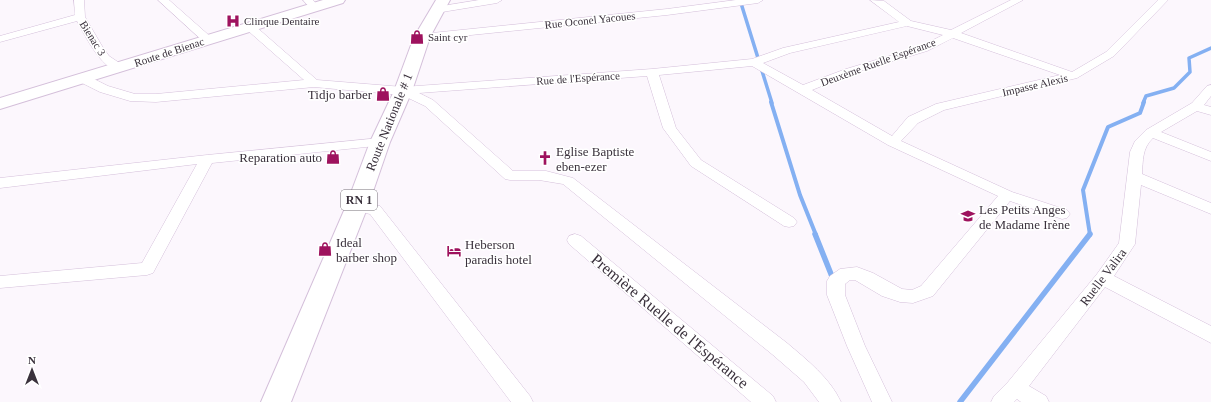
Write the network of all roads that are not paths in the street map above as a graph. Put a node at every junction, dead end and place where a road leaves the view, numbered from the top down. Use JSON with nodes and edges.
{"nodes":[{"id":1,"x":79,"y":0,"type":"edge"},
{"id":2,"x":163,"y":0,"type":"edge"},
{"id":3,"x":338,"y":0,"type":"edge"},
{"id":4,"x":497,"y":0,"type":"edge"},
{"id":5,"x":758,"y":0,"type":"edge"},
{"id":6,"x":1018,"y":0,"type":"edge"},
{"id":7,"x":1163,"y":0,"type":"edge"},
{"id":8,"x":881,"y":1,"type":"edge"},
{"id":9,"x":741,"y":2,"type":"edge"},
{"id":10,"x":311,"y":4,"type":"edge"},
{"id":11,"x":440,"y":5,"type":"edge"},
{"id":12,"x":80,"y":17,"type":"junction"},
{"id":13,"x":907,"y":24,"type":"junction"},
{"id":14,"x":250,"y":27,"type":"junction"},
{"id":15,"x":953,"y":34,"type":"junction"},
{"id":16,"x":422,"y":37,"type":"junction"},
{"id":17,"x":0,"y":39,"type":"edge"},
{"id":18,"x":208,"y":40,"type":"junction"},
{"id":19,"x":754,"y":62,"type":"junction"},
{"id":20,"x":120,"y":68,"type":"junction"},
{"id":21,"x":652,"y":72,"type":"junction"},
{"id":22,"x":1073,"y":76,"type":"junction"},
{"id":23,"x":84,"y":78,"type":"junction"},
{"id":24,"x":314,"y":84,"type":"junction"},
{"id":25,"x":1211,"y":89,"type":"edge"},
{"id":26,"x":802,"y":90,"type":"junction"},
{"id":27,"x":403,"y":91,"type":"junction"},
{"id":28,"x":0,"y":104,"type":"edge"},
{"id":29,"x":1204,"y":108,"type":"edge"},
{"id":30,"x":1151,"y":133,"type":"junction"},
{"id":31,"x":380,"y":142,"type":"junction"},
{"id":32,"x":893,"y":142,"type":"junction"},
{"id":33,"x":1211,"y":157,"type":"edge"},
{"id":34,"x":207,"y":159,"type":"junction"},
{"id":35,"x":1135,"y":176,"type":"junction"},
{"id":36,"x":0,"y":183,"type":"edge"},
{"id":37,"x":1007,"y":195,"type":"junction"},
{"id":38,"x":357,"y":206,"type":"junction"},
{"id":39,"x":1211,"y":209,"type":"edge"},
{"id":40,"x":1062,"y":214,"type":"dead end"},
{"id":41,"x":789,"y":222,"type":"dead end"},
{"id":42,"x":575,"y":240,"type":"dead end"},
{"id":43,"x":1104,"y":278,"type":"junction"},
{"id":44,"x":0,"y":282,"type":"edge"},
{"id":45,"x":1211,"y":335,"type":"edge"},
{"id":46,"x":1015,"y":388,"type":"junction"},
{"id":47,"x":276,"y":402,"type":"edge"},
{"id":48,"x":523,"y":402,"type":"edge"},
{"id":49,"x":766,"y":402,"type":"edge"},
{"id":50,"x":831,"y":402,"type":"edge"},
{"id":51,"x":882,"y":402,"type":"edge"},
{"id":52,"x":1001,"y":402,"type":"edge"},
{"id":53,"x":1039,"y":402,"type":"edge"}],
"edges":[{"from":1,"to":12,"type":"street","name":"Bienac 3"},
{"from":2,"to":18,"type":"street"},
{"from":3,"to":10,"type":"main road","name":"Route de Bienac"},
{"from":4,"to":11,"type":"street"},
{"from":5,"to":9,"type":"street","name":"Rue Oconel Yacoues"},
{"from":6,"to":15,"type":"street","name":"Deuxème Ruelle Espérance"},
{"from":7,"to":22,"type":"street","name":"Impasse Alexis"},
{"from":8,"to":13,"type":"street"},
{"from":9,"to":16,"type":"street","name":"Rue Oconel Yacoues"},
{"from":10,"to":14,"type":"main road","name":"Route de Bienac"},
{"from":11,"to":16,"type":"main road","name":"Route Nationale # 1","number":"RN 1"},
{"from":12,"to":17,"type":"street"},
{"from":12,"to":20,"type":"street","name":"Bienac 3"},
{"from":13,"to":15,"type":"street"},
{"from":13,"to":19,"type":"street","name":"Rue de l'Espérance"},
{"from":14,"to":18,"type":"main road","name":"Route de Bienac"},
{"from":14,"to":24,"type":"street"},
{"from":15,"to":22,"type":"street"},
{"from":15,"to":26,"type":"street","name":"Deuxème Ruelle Espérance"},
{"from":16,"to":27,"type":"main road","name":"Route Nationale # 1","number":"RN 1"},
{"from":18,"to":20,"type":"main road","name":"Route de Bienac"},
{"from":19,"to":21,"type":"street","name":"Rue de l'Espérance"},
{"from":19,"to":26,"type":"street"},
{"from":20,"to":23,"type":"main road","name":"Route de Bienac"},
{"from":21,"to":27,"type":"street","name":"Rue de l'Espérance"},
{"from":21,"to":41,"type":"street"},
{"from":22,"to":32,"type":"street","name":"Impasse Alexis"},
{"from":23,"to":24,"type":"street"},
{"from":23,"to":28,"type":"main road","name":"Route de Bienac"},
{"from":24,"to":27,"type":"street"},
{"from":25,"to":29,"type":"street","name":"Ruelle Valira"},
{"from":26,"to":32,"type":"street"},
{"from":27,"to":31,"type":"main road","name":"Route Nationale # 1","number":"RN 1"},
{"from":27,"to":50,"type":"street"},
{"from":29,"to":30,"type":"street","name":"Ruelle Valira"},
{"from":30,"to":33,"type":"street"},
{"from":30,"to":35,"type":"street","name":"Ruelle Valira"},
{"from":31,"to":34,"type":"street"},
{"from":31,"to":38,"type":"main road","name":"Route Nationale # 1","number":"RN 1"},
{"from":32,"to":37,"type":"street"},
{"from":34,"to":36,"type":"street"},
{"from":34,"to":44,"type":"street"},
{"from":35,"to":39,"type":"street"},
{"from":35,"to":43,"type":"street","name":"Ruelle Valira"},
{"from":37,"to":40,"type":"street"},
{"from":37,"to":51,"type":"street"},
{"from":38,"to":47,"type":"main road","name":"Route Nationale # 1","number":"RN 1"},
{"from":38,"to":48,"type":"street"},
{"from":42,"to":49,"type":"street","name":"Première Ruelle de l'Espérance"},
{"from":43,"to":45,"type":"street"},
{"from":43,"to":46,"type":"street","name":"Ruelle Valira"},
{"from":46,"to":52,"type":"street","name":"Ruelle Valira"},
{"from":46,"to":53,"type":"street"}]}
